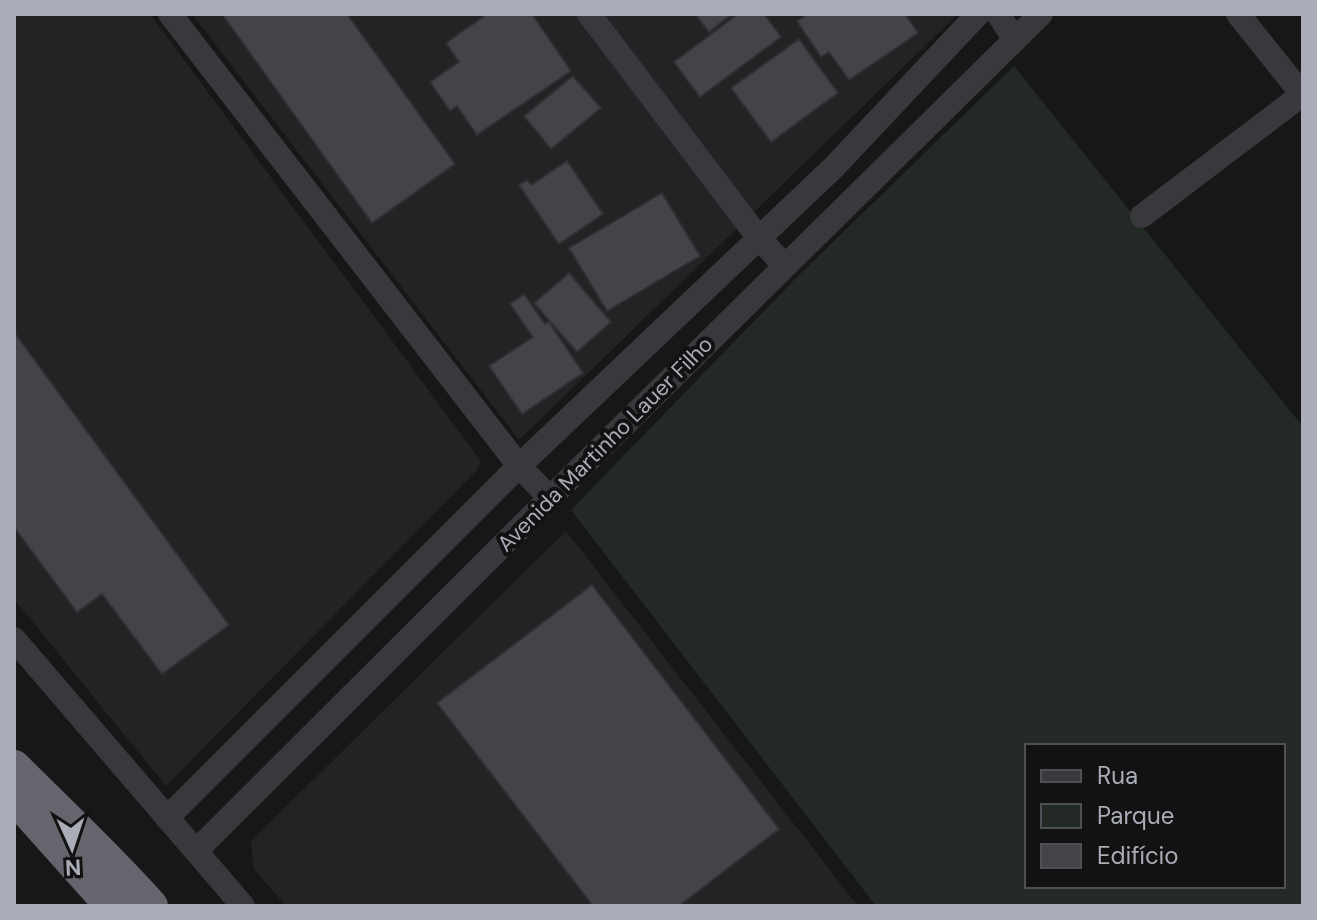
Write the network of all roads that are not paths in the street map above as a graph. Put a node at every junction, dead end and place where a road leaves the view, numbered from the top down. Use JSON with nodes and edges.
{"nodes":[{"id":1,"x":170,"y":14,"type":"edge"},
{"id":2,"x":589,"y":14,"type":"edge"},
{"id":3,"x":978,"y":14,"type":"edge"},
{"id":4,"x":998,"y":14,"type":"edge"},
{"id":5,"x":1041,"y":14,"type":"edge"},
{"id":6,"x":1238,"y":14,"type":"edge"},
{"id":7,"x":1015,"y":40,"type":"junction"},
{"id":8,"x":1303,"y":94,"type":"edge"},
{"id":9,"x":1142,"y":216,"type":"dead end"},
{"id":10,"x":758,"y":237,"type":"junction"},
{"id":11,"x":785,"y":266,"type":"junction"},
{"id":12,"x":519,"y":466,"type":"junction"},
{"id":13,"x":550,"y":498,"type":"junction"},
{"id":14,"x":14,"y":639,"type":"edge"},
{"id":15,"x":14,"y":767,"type":"edge"},
{"id":16,"x":14,"y":796,"type":"edge"},
{"id":17,"x":167,"y":818,"type":"junction"},
{"id":18,"x":196,"y":851,"type":"junction"},
{"id":19,"x":112,"y":906,"type":"edge"},
{"id":20,"x":151,"y":906,"type":"edge"},
{"id":21,"x":243,"y":906,"type":"edge"}],
"edges":[{"from":1,"to":12,"type":"street"},
{"from":2,"to":10,"type":"street"},
{"from":3,"to":10,"type":"street","name":"Avenida Martinho Lauer Filho"},
{"from":4,"to":7,"type":"street"},
{"from":5,"to":7,"type":"street","name":"Avenida Martinho Lauer Filho"},
{"from":6,"to":8,"type":"street"},
{"from":7,"to":11,"type":"street","name":"Avenida Martinho Lauer Filho"},
{"from":8,"to":9,"type":"street"},
{"from":10,"to":11,"type":"street"},
{"from":10,"to":12,"type":"street","name":"Avenida Martinho Lauer Filho"},
{"from":11,"to":13,"type":"street","name":"Avenida Martinho Lauer Filho"},
{"from":12,"to":13,"type":"street"},
{"from":12,"to":17,"type":"street","name":"Avenida Martinho Lauer Filho"},
{"from":13,"to":18,"type":"street","name":"Avenida Martinho Lauer Filho"},
{"from":14,"to":17,"type":"street"},
{"from":15,"to":20,"type":"highway"},
{"from":16,"to":19,"type":"highway"},
{"from":17,"to":18,"type":"street"},
{"from":18,"to":21,"type":"street"}]}
